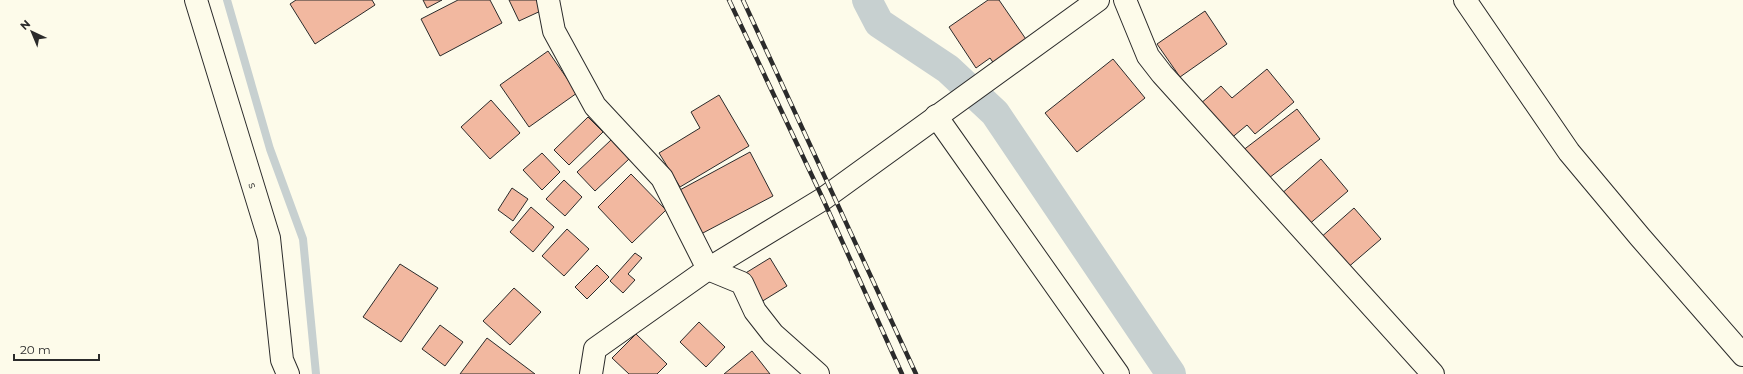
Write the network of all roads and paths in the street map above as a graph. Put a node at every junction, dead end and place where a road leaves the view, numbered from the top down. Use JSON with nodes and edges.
{"nodes":[{"id":1,"x":196,"y":0,"type":"edge"},
{"id":2,"x":548,"y":0,"type":"edge"},
{"id":3,"x":1098,"y":0,"type":"edge"},
{"id":4,"x":1125,"y":0,"type":"edge"},
{"id":5,"x":1465,"y":0,"type":"edge"},
{"id":6,"x":936,"y":116,"type":"junction"},
{"id":7,"x":708,"y":269,"type":"junction"},
{"id":8,"x":1743,"y":355,"type":"edge"},
{"id":9,"x":288,"y":374,"type":"edge"},
{"id":10,"x":591,"y":374,"type":"edge"},
{"id":11,"x":818,"y":374,"type":"edge"},
{"id":12,"x":1118,"y":374,"type":"edge"},
{"id":13,"x":1433,"y":374,"type":"edge"}],
"edges":[{"from":1,"to":9,"type":"street","name":"s"},
{"from":2,"to":7,"type":"street"},
{"from":3,"to":6,"type":"street"},
{"from":4,"to":13,"type":"street"},
{"from":5,"to":8,"type":"street"},
{"from":6,"to":7,"type":"street"},
{"from":6,"to":12,"type":"street"},
{"from":7,"to":10,"type":"street"},
{"from":7,"to":11,"type":"street"}]}
